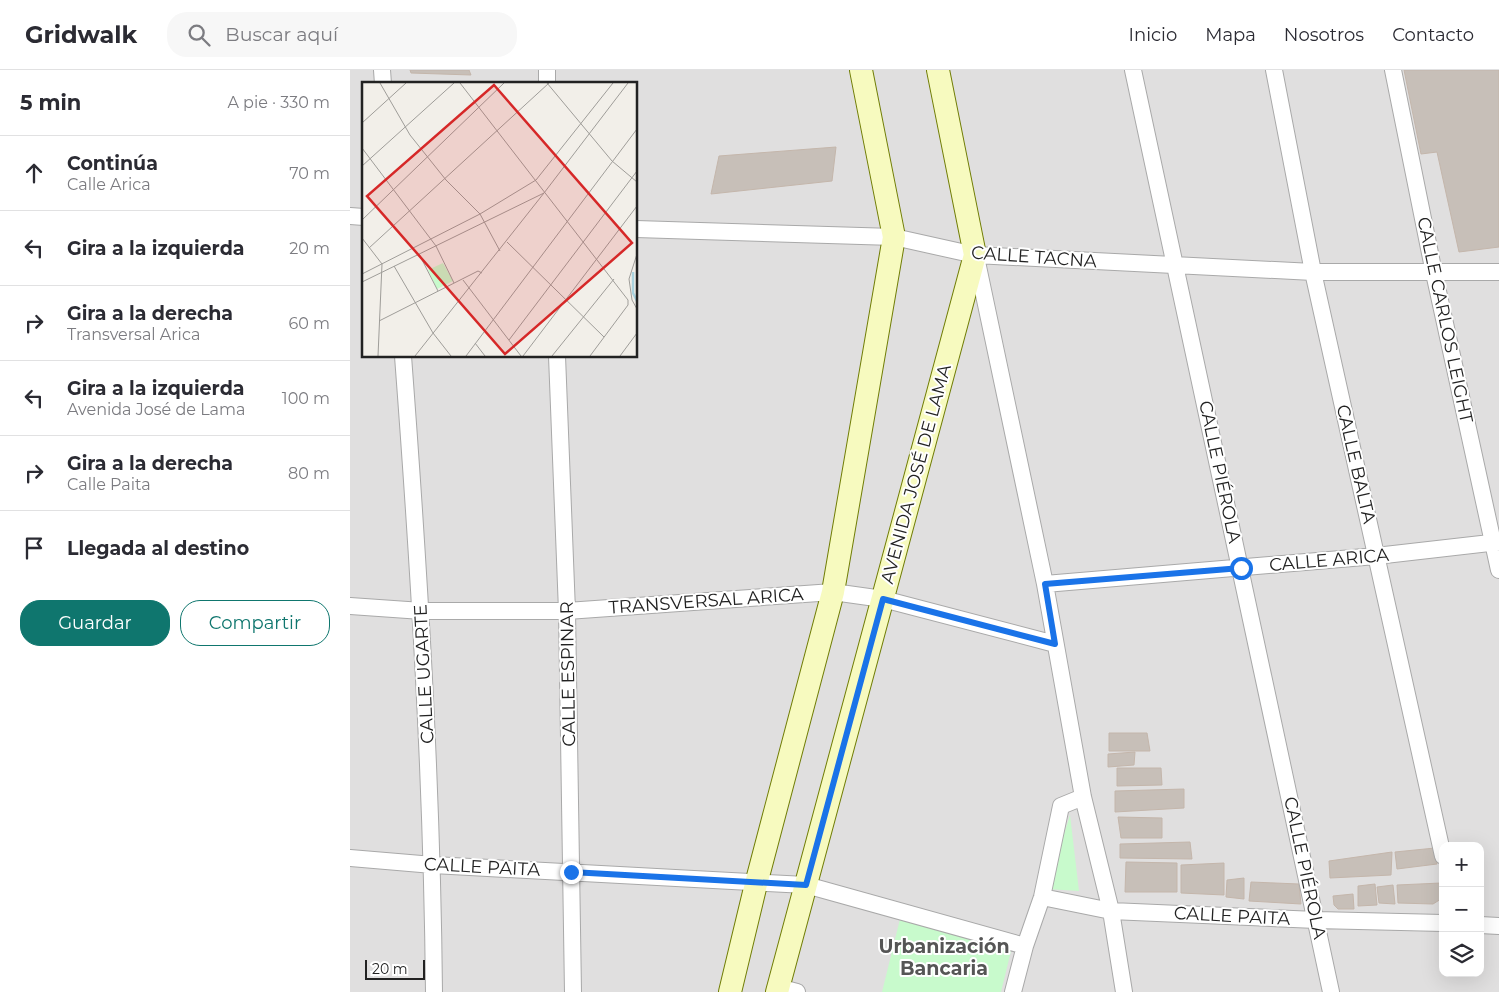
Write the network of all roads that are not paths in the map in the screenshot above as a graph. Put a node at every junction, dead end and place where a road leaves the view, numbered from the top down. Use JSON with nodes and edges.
{"nodes":[{"id":1,"x":861,"y":70,"type":"edge"},
{"id":2,"x":938,"y":70,"type":"edge"},
{"id":3,"x":1133,"y":70,"type":"edge"},
{"id":4,"x":1274,"y":70,"type":"edge"},
{"id":5,"x":1394,"y":70,"type":"edge"},
{"id":6,"x":638,"y":229,"type":"edge"},
{"id":7,"x":894,"y":237,"type":"junction"},
{"id":8,"x":975,"y":255,"type":"junction"},
{"id":9,"x":1175,"y":265,"type":"junction"},
{"id":10,"x":1313,"y":272,"type":"junction"},
{"id":11,"x":1499,"y":272,"type":"edge"},
{"id":12,"x":1434,"y":273,"type":"junction"},
{"id":13,"x":403,"y":358,"type":"edge"},
{"id":14,"x":557,"y":358,"type":"edge"},
{"id":15,"x":1496,"y":542,"type":"edge"},
{"id":16,"x":1376,"y":556,"type":"junction"},
{"id":17,"x":1241,"y":568,"type":"junction"},
{"id":18,"x":1499,"y":570,"type":"edge"},
{"id":19,"x":1045,"y":584,"type":"junction"},
{"id":20,"x":833,"y":592,"type":"junction"},
{"id":21,"x":883,"y":599,"type":"junction"},
{"id":22,"x":350,"y":606,"type":"edge"},
{"id":23,"x":422,"y":611,"type":"junction"},
{"id":24,"x":567,"y":611,"type":"junction"},
{"id":25,"x":1055,"y":644,"type":"junction"},
{"id":26,"x":1083,"y":798,"type":"junction"},
{"id":27,"x":1440,"y":842,"type":"edge"},
{"id":28,"x":350,"y":858,"type":"edge"},
{"id":29,"x":433,"y":865,"type":"junction"},
{"id":30,"x":571,"y":872,"type":"junction"},
{"id":31,"x":756,"y":884,"type":"junction"},
{"id":32,"x":806,"y":885,"type":"junction"},
{"id":33,"x":1042,"y":897,"type":"junction"},
{"id":34,"x":1111,"y":911,"type":"junction"},
{"id":35,"x":1316,"y":920,"type":"junction"},
{"id":36,"x":1439,"y":923,"type":"edge"},
{"id":37,"x":1484,"y":925,"type":"edge"},
{"id":38,"x":1499,"y":926,"type":"edge"},
{"id":39,"x":1025,"y":946,"type":"junction"},
{"id":40,"x":784,"y":990,"type":"edge"},
{"id":41,"x":434,"y":992,"type":"edge"},
{"id":42,"x":573,"y":992,"type":"edge"},
{"id":43,"x":730,"y":992,"type":"edge"},
{"id":44,"x":1013,"y":992,"type":"edge"},
{"id":45,"x":1124,"y":992,"type":"edge"},
{"id":46,"x":1331,"y":992,"type":"edge"}],
"edges":[{"from":1,"to":7,"type":"main road"},
{"from":2,"to":8,"type":"main road","name":"AVENIDA JOSÉ DE LAMA"},
{"from":3,"to":9,"type":"street","name":"CALLE PIÉROLA"},
{"from":4,"to":10,"type":"street","name":"CALLE BALTA"},
{"from":5,"to":12,"type":"street","name":"CALLE CARLOS LEIGHT"},
{"from":6,"to":7,"type":"street","name":"CALLE TACNA"},
{"from":7,"to":8,"type":"street","name":"CALLE TACNA"},
{"from":7,"to":20,"type":"main road"},
{"from":8,"to":9,"type":"street","name":"CALLE TACNA"},
{"from":8,"to":19,"type":"street"},
{"from":8,"to":21,"type":"main road","name":"AVENIDA JOSÉ DE LAMA"},
{"from":9,"to":10,"type":"street","name":"CALLE TACNA"},
{"from":9,"to":17,"type":"street","name":"CALLE PIÉROLA"},
{"from":10,"to":12,"type":"street","name":"CALLE TACNA"},
{"from":10,"to":16,"type":"street","name":"CALLE BALTA"},
{"from":11,"to":12,"type":"street","name":"CALLE TACNA"},
{"from":12,"to":15,"type":"street","name":"CALLE CARLOS LEIGHT"},
{"from":13,"to":23,"type":"street","name":"CALLE UGARTE"},
{"from":14,"to":24,"type":"street","name":"CALLE ESPINAR"},
{"from":15,"to":16,"type":"street","name":"CALLE ARICA"},
{"from":15,"to":18,"type":"street","name":"CALLE CARLOS LEIGHT"},
{"from":16,"to":17,"type":"street","name":"CALLE ARICA"},
{"from":16,"to":27,"type":"street","name":"CALLE BALTA"},
{"from":17,"to":19,"type":"street","name":"CALLE ARICA"},
{"from":17,"to":35,"type":"street","name":"CALLE PIÉROLA"},
{"from":19,"to":25,"type":"street"},
{"from":20,"to":21,"type":"street","name":"TRANSVERSAL ARICA"},
{"from":20,"to":24,"type":"street","name":"TRANSVERSAL ARICA"},
{"from":20,"to":31,"type":"main road"},
{"from":21,"to":25,"type":"street","name":"TRANSVERSAL ARICA"},
{"from":21,"to":32,"type":"main road","name":"AVENIDA JOSÉ DE LAMA"},
{"from":22,"to":23,"type":"street","name":"TRANSVERSAL ARICA"},
{"from":23,"to":24,"type":"street","name":"TRANSVERSAL ARICA"},
{"from":23,"to":29,"type":"street","name":"CALLE UGARTE"},
{"from":24,"to":30,"type":"street","name":"CALLE ESPINAR"},
{"from":25,"to":26,"type":"street"},
{"from":26,"to":33,"type":"street"},
{"from":26,"to":34,"type":"street"},
{"from":28,"to":29,"type":"street","name":"CALLE PAITA"},
{"from":29,"to":30,"type":"street","name":"CALLE PAITA"},
{"from":29,"to":41,"type":"street","name":"CALLE UGARTE"},
{"from":30,"to":31,"type":"street","name":"CALLE PAITA"},
{"from":30,"to":42,"type":"street","name":"CALLE ESPINAR"},
{"from":31,"to":32,"type":"street","name":"CALLE PAITA"},
{"from":31,"to":43,"type":"main road"},
{"from":32,"to":39,"type":"street","name":"CALLE PAITA"},
{"from":32,"to":40,"type":"main road","name":"AVENIDA JOSÉ DE LAMA"},
{"from":33,"to":34,"type":"street","name":"CALLE PAITA"},
{"from":33,"to":39,"type":"street"},
{"from":34,"to":35,"type":"street","name":"CALLE PAITA"},
{"from":34,"to":45,"type":"street"},
{"from":35,"to":36,"type":"street","name":"CALLE PAITA"},
{"from":35,"to":46,"type":"street","name":"CALLE PIÉROLA"},
{"from":37,"to":38,"type":"street"},
{"from":39,"to":44,"type":"street"}]}
